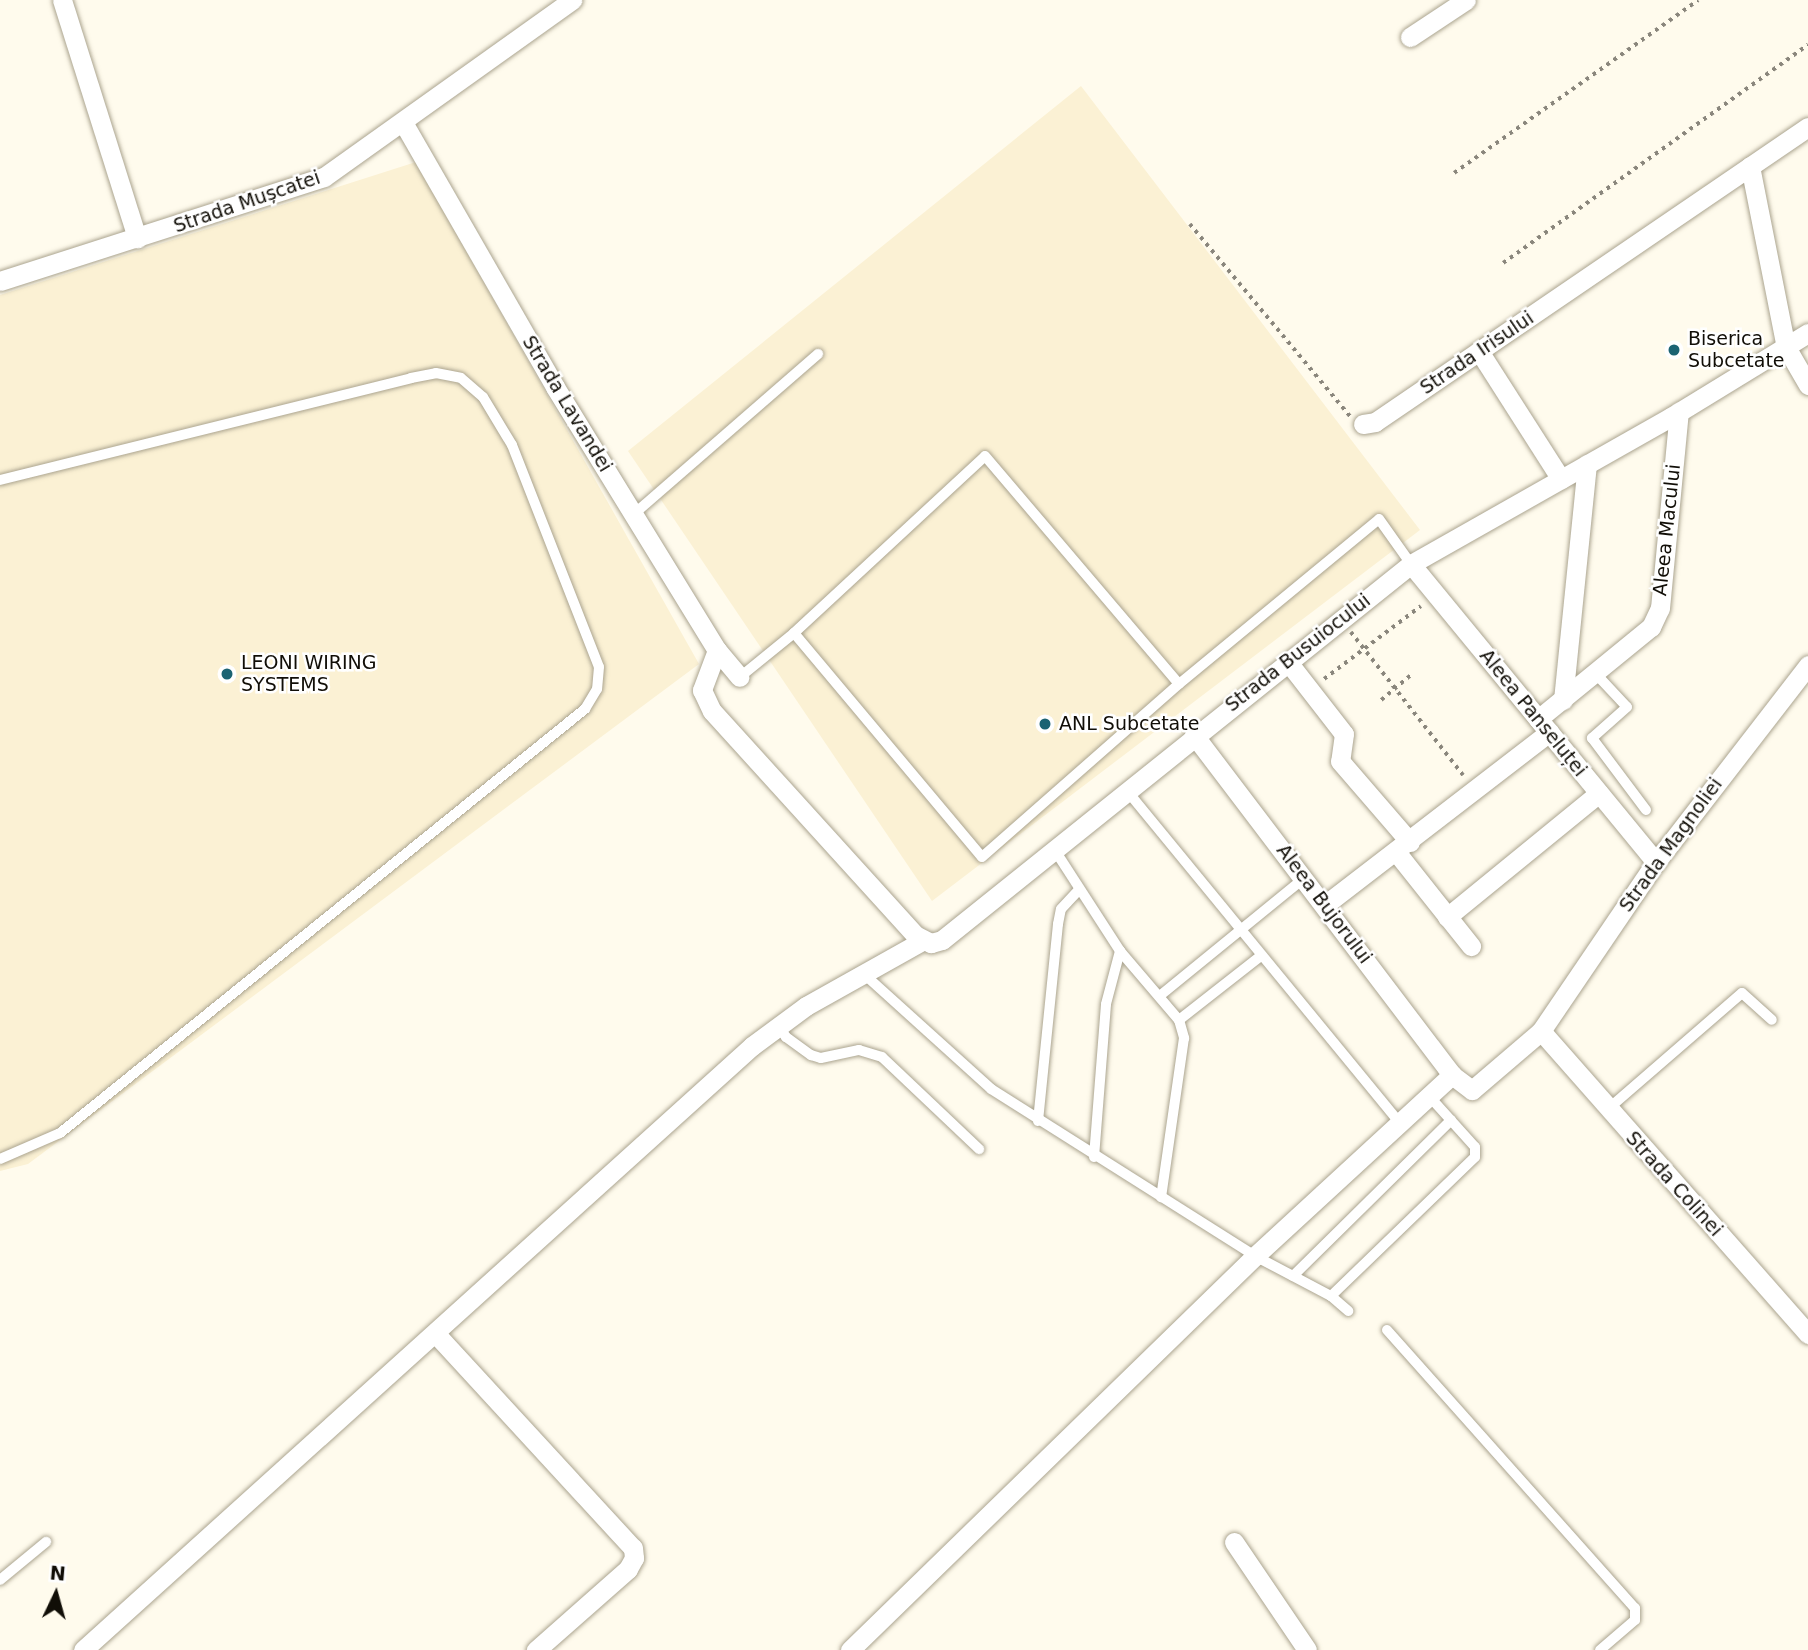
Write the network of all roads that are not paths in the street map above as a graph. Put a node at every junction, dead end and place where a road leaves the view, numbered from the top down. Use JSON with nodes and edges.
{"nodes":[{"id":1,"x":62,"y":0,"type":"edge"},
{"id":2,"x":572,"y":0,"type":"edge"},
{"id":3,"x":1466,"y":0,"type":"edge"},
{"id":4,"x":1410,"y":37,"type":"dead end"},
{"id":5,"x":404,"y":124,"type":"junction"},
{"id":6,"x":1808,"y":127,"type":"edge"},
{"id":7,"x":1750,"y":166,"type":"junction"},
{"id":8,"x":137,"y":238,"type":"junction"},
{"id":9,"x":0,"y":281,"type":"edge"},
{"id":10,"x":1808,"y":333,"type":"edge"},
{"id":11,"x":1786,"y":347,"type":"junction"},
{"id":12,"x":1479,"y":351,"type":"junction"},
{"id":13,"x":818,"y":354,"type":"dead end"},
{"id":14,"x":1808,"y":385,"type":"edge"},
{"id":15,"x":1679,"y":412,"type":"junction"},
{"id":16,"x":1363,"y":424,"type":"road end"},
{"id":17,"x":1587,"y":464,"type":"junction"},
{"id":18,"x":1561,"y":479,"type":"junction"},
{"id":19,"x":0,"y":480,"type":"edge"},
{"id":20,"x":634,"y":514,"type":"junction"},
{"id":21,"x":1410,"y":564,"type":"junction"},
{"id":22,"x":794,"y":633,"type":"junction"},
{"id":23,"x":717,"y":650,"type":"junction"},
{"id":24,"x":1288,"y":662,"type":"junction"},
{"id":25,"x":1808,"y":665,"type":"edge"},
{"id":26,"x":1596,"y":674,"type":"junction"},
{"id":27,"x":740,"y":677,"type":"joint"},
{"id":28,"x":1179,"y":684,"type":"junction"},
{"id":29,"x":1563,"y":700,"type":"junction"},
{"id":30,"x":1543,"y":725,"type":"junction"},
{"id":31,"x":1194,"y":735,"type":"junction"},
{"id":32,"x":1128,"y":792,"type":"junction"},
{"id":33,"x":1599,"y":793,"type":"junction"},
{"id":34,"x":1646,"y":810,"type":"dead end"},
{"id":35,"x":1403,"y":847,"type":"junction"},
{"id":36,"x":1056,"y":852,"type":"junction"},
{"id":37,"x":1656,"y":862,"type":"junction"},
{"id":38,"x":1304,"y":877,"type":"junction"},
{"id":39,"x":1079,"y":890,"type":"junction"},
{"id":40,"x":1326,"y":904,"type":"junction"},
{"id":41,"x":1447,"y":916,"type":"junction"},
{"id":42,"x":1242,"y":930,"type":"junction"},
{"id":43,"x":922,"y":941,"type":"junction"},
{"id":44,"x":1471,"y":946,"type":"dead end"},
{"id":45,"x":1120,"y":951,"type":"junction"},
{"id":46,"x":1262,"y":955,"type":"junction"},
{"id":47,"x":865,"y":975,"type":"junction"},
{"id":48,"x":1162,"y":995,"type":"junction"},
{"id":49,"x":1180,"y":1020,"type":"junction"},
{"id":50,"x":1772,"y":1020,"type":"dead end"},
{"id":51,"x":779,"y":1026,"type":"junction"},
{"id":52,"x":1541,"y":1031,"type":"junction"},
{"id":53,"x":1452,"y":1075,"type":"junction"},
{"id":54,"x":1429,"y":1096,"type":"junction"},
{"id":55,"x":1608,"y":1109,"type":"junction"},
{"id":56,"x":1451,"y":1120,"type":"junction"},
{"id":57,"x":1038,"y":1121,"type":"junction"},
{"id":58,"x":1400,"y":1123,"type":"junction"},
{"id":59,"x":979,"y":1149,"type":"dead end"},
{"id":60,"x":1094,"y":1157,"type":"junction"},
{"id":61,"x":0,"y":1159,"type":"edge"},
{"id":62,"x":1161,"y":1198,"type":"junction"},
{"id":63,"x":1255,"y":1256,"type":"junction"},
{"id":64,"x":1293,"y":1276,"type":"junction"},
{"id":65,"x":1331,"y":1296,"type":"junction"},
{"id":66,"x":1348,"y":1311,"type":"dead end"},
{"id":67,"x":1387,"y":1330,"type":"dead end"},
{"id":68,"x":435,"y":1333,"type":"junction"},
{"id":69,"x":1808,"y":1334,"type":"edge"},
{"id":70,"x":46,"y":1542,"type":"dead end"},
{"id":71,"x":1234,"y":1542,"type":"dead end"},
{"id":72,"x":0,"y":1580,"type":"edge"},
{"id":73,"x":83,"y":1650,"type":"edge"},
{"id":74,"x":536,"y":1650,"type":"edge"},
{"id":75,"x":850,"y":1650,"type":"edge"},
{"id":76,"x":1307,"y":1650,"type":"edge"},
{"id":77,"x":1600,"y":1650,"type":"edge"}],
"edges":[{"from":1,"to":8,"type":"street"},
{"from":2,"to":5,"type":"street","name":"Strada Mușcatei"},
{"from":3,"to":4,"type":"street"},
{"from":5,"to":8,"type":"street","name":"Strada Mușcatei"},
{"from":5,"to":20,"type":"street","name":"Strada Lavandei"},
{"from":6,"to":7,"type":"street","name":"Strada Irisului"},
{"from":7,"to":11,"type":"street"},
{"from":7,"to":12,"type":"street","name":"Strada Irisului"},
{"from":8,"to":9,"type":"street","name":"Strada Mușcatei"},
{"from":10,"to":11,"type":"street","name":"Strada Busuiocului"},
{"from":11,"to":14,"type":"street"},
{"from":11,"to":15,"type":"street","name":"Strada Busuiocului"},
{"from":12,"to":16,"type":"street","name":"Strada Irisului"},
{"from":12,"to":18,"type":"street"},
{"from":13,"to":20,"type":"lane"},
{"from":15,"to":17,"type":"street","name":"Strada Busuiocului"},
{"from":15,"to":26,"type":"street","name":"Aleea Macului"},
{"from":17,"to":18,"type":"street","name":"Strada Busuiocului"},
{"from":17,"to":29,"type":"street"},
{"from":18,"to":21,"type":"street","name":"Strada Busuiocului"},
{"from":19,"to":61,"type":"lane"},
{"from":20,"to":23,"type":"street","name":"Strada Lavandei"},
{"from":21,"to":24,"type":"street","name":"Strada Busuiocului"},
{"from":21,"to":28,"type":"lane"},
{"from":21,"to":30,"type":"street","name":"Aleea Panseluței"},
{"from":22,"to":27,"type":"lane"},
{"from":22,"to":28,"type":"lane"},
{"from":22,"to":28,"type":"lane"},
{"from":23,"to":27,"type":"street","name":"Strada Lavandei"},
{"from":23,"to":43,"type":"street"},
{"from":24,"to":31,"type":"street","name":"Strada Busuiocului"},
{"from":24,"to":35,"type":"street"},
{"from":25,"to":37,"type":"street","name":"Strada Magnoliei"},
{"from":26,"to":29,"type":"street","name":"Aleea Macului"},
{"from":26,"to":34,"type":"lane"},
{"from":29,"to":30,"type":"street","name":"Aleea Macului"},
{"from":30,"to":33,"type":"street","name":"Aleea Panseluței"},
{"from":30,"to":35,"type":"street","name":"Aleea Macului"},
{"from":31,"to":32,"type":"street","name":"Strada Busuiocului"},
{"from":31,"to":38,"type":"street","name":"Aleea Bujorului"},
{"from":32,"to":36,"type":"street","name":"Strada Busuiocului"},
{"from":32,"to":42,"type":"lane"},
{"from":33,"to":37,"type":"street","name":"Aleea Panseluței"},
{"from":33,"to":41,"type":"street"},
{"from":35,"to":40,"type":"street","name":"Aleea Macului"},
{"from":35,"to":41,"type":"street"},
{"from":36,"to":39,"type":"lane"},
{"from":36,"to":43,"type":"street","name":"Strada Busuiocului"},
{"from":37,"to":52,"type":"street","name":"Strada Magnoliei"},
{"from":38,"to":40,"type":"street","name":"Aleea Bujorului"},
{"from":38,"to":42,"type":"lane"},
{"from":39,"to":45,"type":"lane"},
{"from":39,"to":57,"type":"lane"},
{"from":40,"to":53,"type":"street","name":"Aleea Bujorului"},
{"from":41,"to":44,"type":"street"},
{"from":42,"to":46,"type":"lane"},
{"from":42,"to":48,"type":"lane"},
{"from":43,"to":47,"type":"street","name":"Strada Busuiocului"},
{"from":45,"to":48,"type":"lane"},
{"from":45,"to":60,"type":"lane"},
{"from":46,"to":49,"type":"lane"},
{"from":46,"to":58,"type":"lane"},
{"from":47,"to":51,"type":"street","name":"Strada Busuiocului"},
{"from":47,"to":57,"type":"lane"},
{"from":48,"to":49,"type":"lane"},
{"from":49,"to":62,"type":"lane"},
{"from":50,"to":55,"type":"lane"},
{"from":51,"to":59,"type":"lane"},
{"from":51,"to":68,"type":"street","name":"Strada Busuiocului"},
{"from":52,"to":53,"type":"street","name":"Strada Magnoliei"},
{"from":52,"to":55,"type":"street","name":"Strada Colinei"},
{"from":53,"to":54,"type":"street"},
{"from":54,"to":56,"type":"lane"},
{"from":54,"to":58,"type":"street"},
{"from":55,"to":69,"type":"street","name":"Strada Colinei"},
{"from":56,"to":64,"type":"lane"},
{"from":56,"to":65,"type":"lane"},
{"from":57,"to":60,"type":"lane"},
{"from":58,"to":63,"type":"street"},
{"from":60,"to":62,"type":"lane"},
{"from":62,"to":63,"type":"lane"},
{"from":63,"to":64,"type":"lane"},
{"from":63,"to":75,"type":"street"},
{"from":64,"to":65,"type":"lane"},
{"from":65,"to":66,"type":"lane"},
{"from":67,"to":77,"type":"lane"},
{"from":68,"to":73,"type":"street","name":"Strada Busuiocului"},
{"from":68,"to":74,"type":"street"},
{"from":70,"to":72,"type":"lane"},
{"from":71,"to":76,"type":"street"}]}
